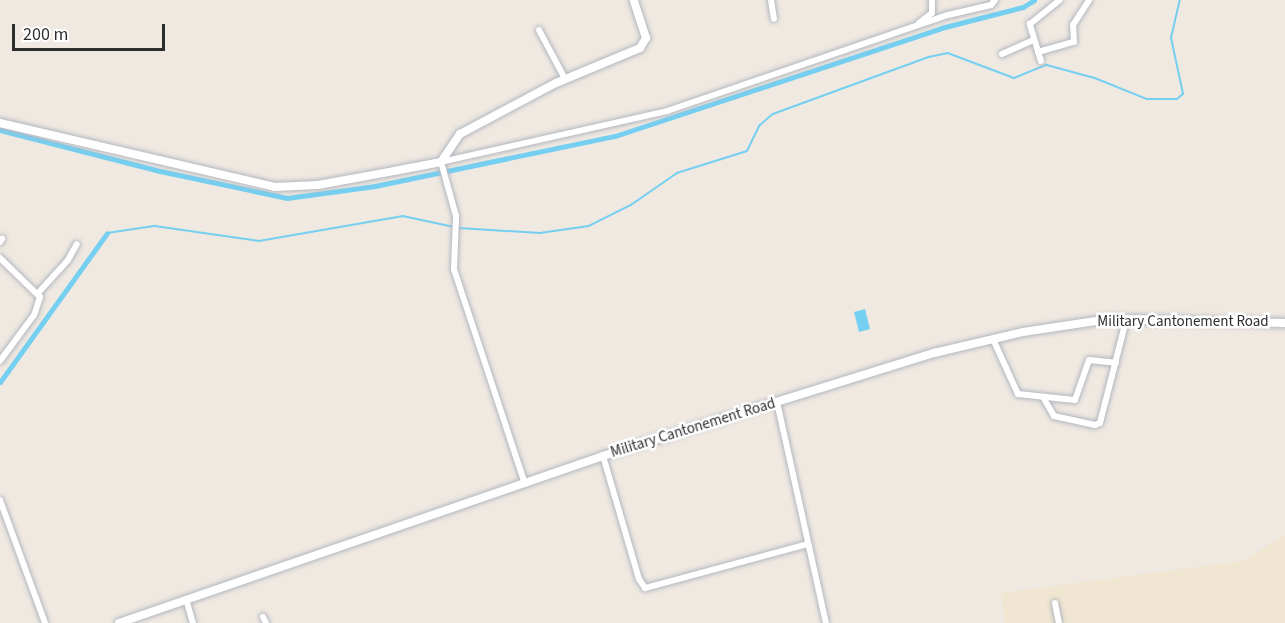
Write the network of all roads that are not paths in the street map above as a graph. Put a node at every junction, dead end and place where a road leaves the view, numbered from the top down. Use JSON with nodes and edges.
{"nodes":[{"id":1,"x":634,"y":0,"type":"edge"},
{"id":2,"x":771,"y":0,"type":"edge"},
{"id":3,"x":932,"y":0,"type":"edge"},
{"id":4,"x":995,"y":0,"type":"edge"},
{"id":5,"x":1060,"y":0,"type":"edge"},
{"id":6,"x":1089,"y":0,"type":"edge"},
{"id":7,"x":774,"y":19,"type":"dead end"},
{"id":8,"x":914,"y":27,"type":"junction"},
{"id":9,"x":539,"y":30,"type":"dead end"},
{"id":10,"x":1034,"y":40,"type":"junction"},
{"id":11,"x":1038,"y":52,"type":"junction"},
{"id":12,"x":1002,"y":54,"type":"dead end"},
{"id":13,"x":1041,"y":62,"type":"dead end"},
{"id":14,"x":565,"y":79,"type":"junction"},
{"id":15,"x":0,"y":123,"type":"edge"},
{"id":16,"x":441,"y":164,"type":"junction"},
{"id":17,"x":77,"y":244,"type":"dead end"},
{"id":18,"x":0,"y":258,"type":"edge"},
{"id":19,"x":39,"y":292,"type":"junction"},
{"id":20,"x":1126,"y":320,"type":"junction"},
{"id":21,"x":1285,"y":323,"type":"edge"},
{"id":22,"x":993,"y":339,"type":"junction"},
{"id":23,"x":0,"y":361,"type":"edge"},
{"id":24,"x":1116,"y":363,"type":"junction"},
{"id":25,"x":1043,"y":398,"type":"junction"},
{"id":26,"x":777,"y":402,"type":"junction"},
{"id":27,"x":603,"y":456,"type":"junction"},
{"id":28,"x":525,"y":484,"type":"junction"},
{"id":29,"x":0,"y":500,"type":"edge"},
{"id":30,"x":808,"y":544,"type":"junction"},
{"id":31,"x":186,"y":599,"type":"junction"},
{"id":32,"x":1055,"y":603,"type":"dead end"},
{"id":33,"x":45,"y":623,"type":"edge"},
{"id":34,"x":119,"y":623,"type":"edge"},
{"id":35,"x":193,"y":623,"type":"edge"},
{"id":36,"x":826,"y":623,"type":"edge"},
{"id":37,"x":1059,"y":623,"type":"edge"}],
"edges":[{"from":1,"to":14,"type":"street"},
{"from":2,"to":7,"type":"street"},
{"from":3,"to":8,"type":"street"},
{"from":4,"to":8,"type":"street"},
{"from":5,"to":10,"type":"street"},
{"from":6,"to":11,"type":"street"},
{"from":8,"to":16,"type":"street"},
{"from":9,"to":14,"type":"street"},
{"from":10,"to":11,"type":"street"},
{"from":10,"to":12,"type":"street"},
{"from":11,"to":13,"type":"street"},
{"from":14,"to":16,"type":"street"},
{"from":15,"to":16,"type":"street"},
{"from":16,"to":28,"type":"street"},
{"from":17,"to":19,"type":"street"},
{"from":18,"to":19,"type":"street"},
{"from":19,"to":23,"type":"street"},
{"from":20,"to":21,"type":"street","name":"Military Cantonement Road"},
{"from":20,"to":22,"type":"street","name":"Military Cantonement Road"},
{"from":20,"to":24,"type":"street"},
{"from":22,"to":25,"type":"street"},
{"from":22,"to":26,"type":"street","name":"Military Cantonement Road"},
{"from":24,"to":25,"type":"street"},
{"from":24,"to":25,"type":"street"},
{"from":26,"to":27,"type":"street","name":"Military Cantonement Road"},
{"from":26,"to":30,"type":"street"},
{"from":27,"to":28,"type":"street","name":"Military Cantonement Road"},
{"from":27,"to":30,"type":"street"},
{"from":28,"to":31,"type":"street","name":"Military Cantonement Road"},
{"from":29,"to":33,"type":"street"},
{"from":30,"to":36,"type":"street"},
{"from":31,"to":34,"type":"street","name":"Military Cantonement Road"},
{"from":31,"to":35,"type":"street"},
{"from":32,"to":37,"type":"street"}]}
